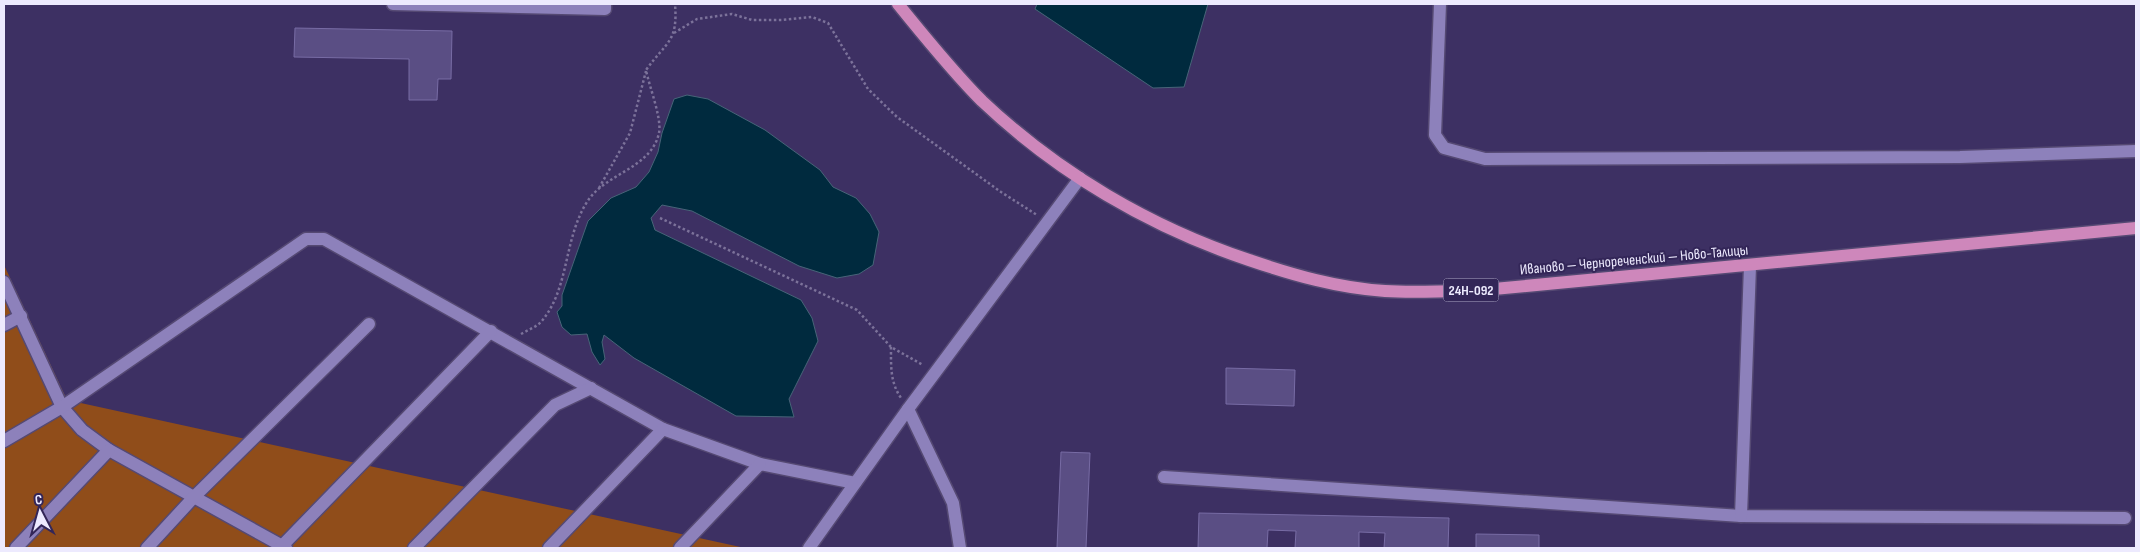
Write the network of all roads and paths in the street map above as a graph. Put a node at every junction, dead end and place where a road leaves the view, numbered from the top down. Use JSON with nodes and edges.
{"nodes":[{"id":1,"x":393,"y":4,"type":"edge"},
{"id":2,"x":605,"y":4,"type":"edge"},
{"id":3,"x":675,"y":4,"type":"edge"},
{"id":4,"x":898,"y":4,"type":"edge"},
{"id":5,"x":1440,"y":4,"type":"edge"},
{"id":6,"x":674,"y":33,"type":"junction"},
{"id":7,"x":646,"y":70,"type":"junction"},
{"id":8,"x":2136,"y":151,"type":"edge"},
{"id":9,"x":1080,"y":178,"type":"junction"},
{"id":10,"x":596,"y":192,"type":"junction"},
{"id":11,"x":660,"y":218,"type":"dead end"},
{"id":12,"x":1049,"y":220,"type":"junction"},
{"id":13,"x":2136,"y":228,"type":"edge"},
{"id":14,"x":1750,"y":266,"type":"junction"},
{"id":15,"x":4,"y":282,"type":"edge"},
{"id":16,"x":21,"y":316,"type":"junction"},
{"id":17,"x":369,"y":324,"type":"dead end"},
{"id":18,"x":4,"y":325,"type":"edge"},
{"id":19,"x":496,"y":334,"type":"junction"},
{"id":20,"x":891,"y":347,"type":"junction"},
{"id":21,"x":936,"y":370,"type":"junction"},
{"id":22,"x":591,"y":388,"type":"junction"},
{"id":23,"x":62,"y":407,"type":"junction"},
{"id":24,"x":908,"y":409,"type":"junction"},
{"id":25,"x":663,"y":429,"type":"junction"},
{"id":26,"x":4,"y":441,"type":"edge"},
{"id":27,"x":109,"y":450,"type":"junction"},
{"id":28,"x":760,"y":464,"type":"junction"},
{"id":29,"x":1164,"y":477,"type":"dead end"},
{"id":30,"x":855,"y":483,"type":"junction"},
{"id":31,"x":193,"y":498,"type":"junction"},
{"id":32,"x":1740,"y":516,"type":"junction"},
{"id":33,"x":2125,"y":518,"type":"dead end"},
{"id":34,"x":16,"y":548,"type":"edge"},
{"id":35,"x":147,"y":548,"type":"edge"},
{"id":36,"x":283,"y":548,"type":"edge"},
{"id":37,"x":414,"y":548,"type":"edge"},
{"id":38,"x":549,"y":548,"type":"edge"},
{"id":39,"x":680,"y":548,"type":"edge"},
{"id":40,"x":809,"y":548,"type":"edge"},
{"id":41,"x":960,"y":548,"type":"edge"}],
"edges":[{"from":1,"to":2,"type":"street"},
{"from":3,"to":6,"type":"path"},
{"from":4,"to":9,"type":"main road","name":"Иваново — Чернореченский — Ново-Талицы","number":"24Н-092"},
{"from":5,"to":8,"type":"street"},
{"from":6,"to":7,"type":"path"},
{"from":6,"to":12,"type":"path"},
{"from":7,"to":10,"type":"path"},
{"from":7,"to":10,"type":"path"},
{"from":9,"to":12,"type":"street"},
{"from":9,"to":14,"type":"main road","name":"Иваново — Чернореченский — Ново-Талицы","number":"24Н-092"},
{"from":10,"to":19,"type":"path"},
{"from":11,"to":20,"type":"path"},
{"from":12,"to":21,"type":"street"},
{"from":13,"to":14,"type":"main road","name":"Иваново — Чернореченский — Ново-Талицы","number":"24Н-092"},
{"from":14,"to":32,"type":"street"},
{"from":15,"to":16,"type":"street"},
{"from":16,"to":18,"type":"street"},
{"from":16,"to":23,"type":"street"},
{"from":17,"to":31,"type":"street"},
{"from":19,"to":22,"type":"street"},
{"from":19,"to":23,"type":"street"},
{"from":19,"to":36,"type":"street"},
{"from":20,"to":21,"type":"path"},
{"from":20,"to":24,"type":"path"},
{"from":21,"to":24,"type":"street"},
{"from":22,"to":25,"type":"street"},
{"from":22,"to":37,"type":"street"},
{"from":23,"to":26,"type":"street"},
{"from":23,"to":27,"type":"street"},
{"from":24,"to":30,"type":"street"},
{"from":24,"to":41,"type":"street"},
{"from":25,"to":28,"type":"street"},
{"from":25,"to":38,"type":"street"},
{"from":27,"to":31,"type":"street"},
{"from":27,"to":34,"type":"street"},
{"from":28,"to":30,"type":"street"},
{"from":28,"to":39,"type":"street"},
{"from":29,"to":32,"type":"street"},
{"from":30,"to":40,"type":"street"},
{"from":31,"to":35,"type":"street"},
{"from":31,"to":36,"type":"street"},
{"from":32,"to":33,"type":"street"}]}
